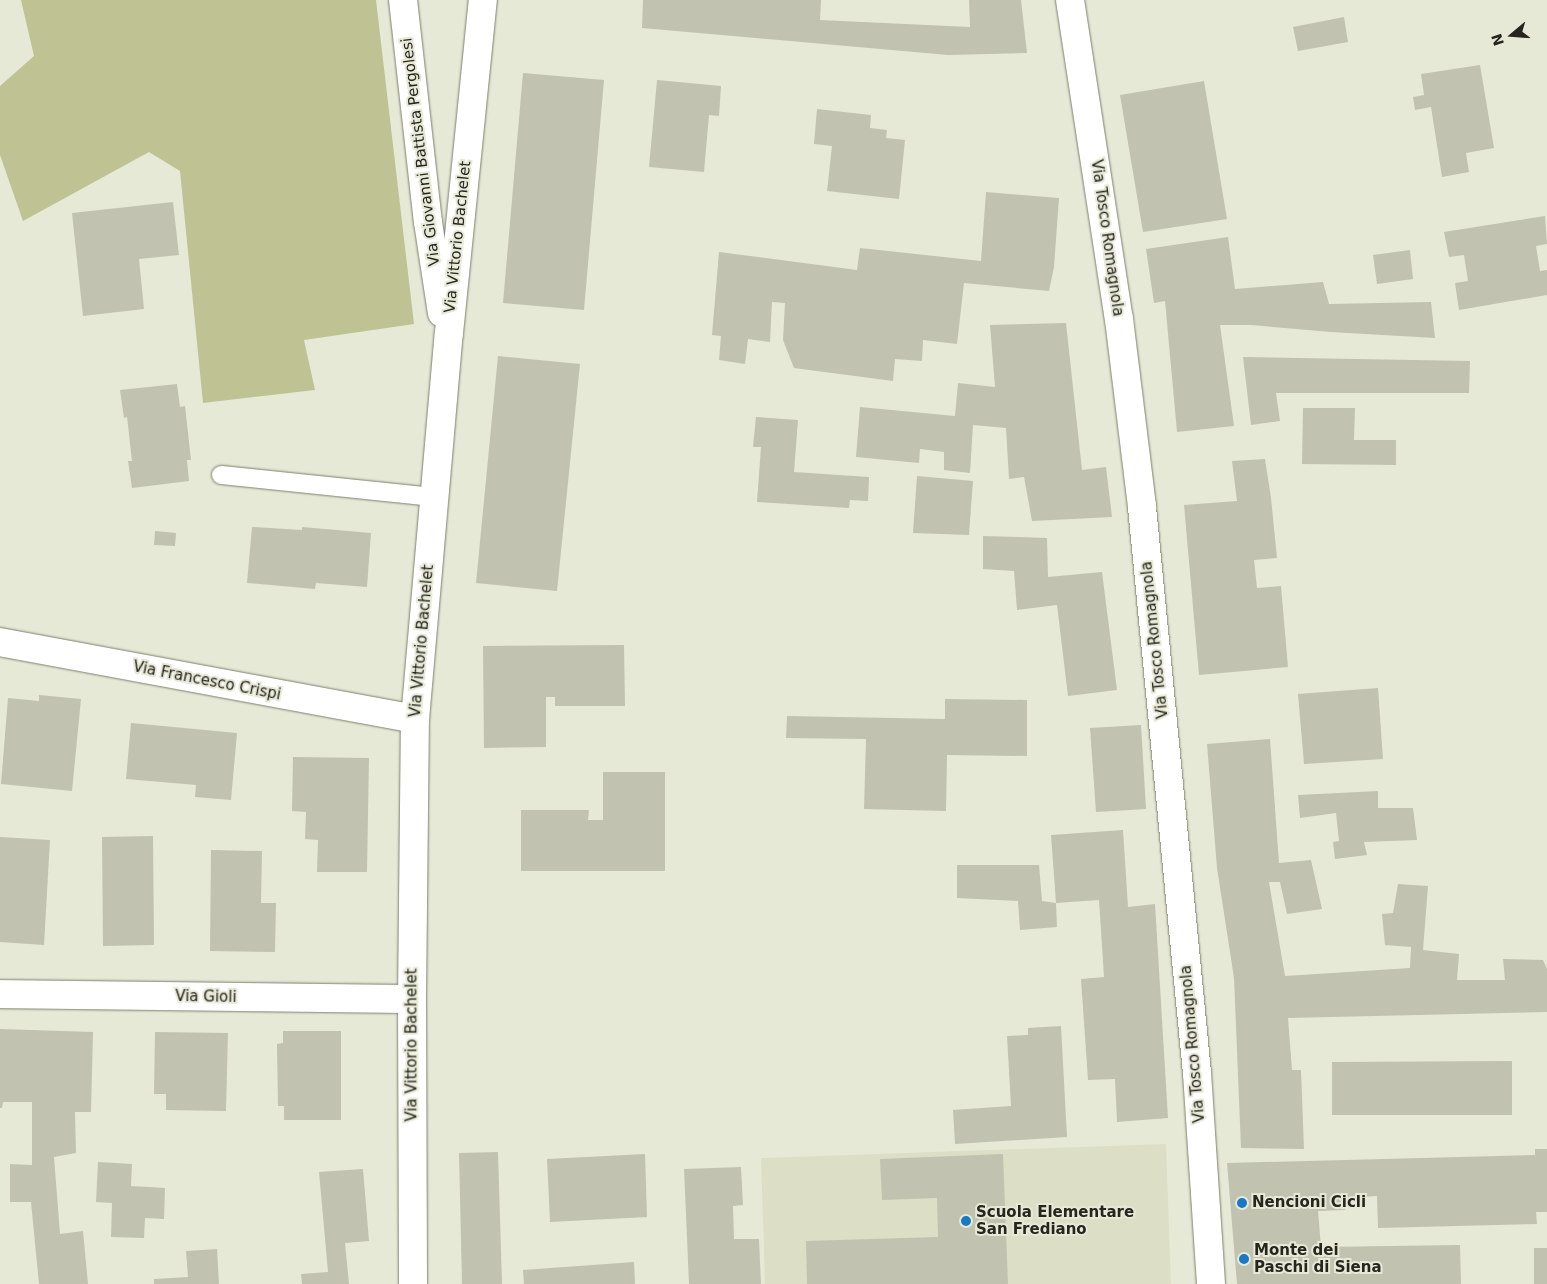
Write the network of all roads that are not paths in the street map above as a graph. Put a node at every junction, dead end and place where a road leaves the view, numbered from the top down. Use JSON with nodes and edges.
{"nodes":[{"id":1,"x":403,"y":0,"type":"edge"},
{"id":2,"x":483,"y":0,"type":"edge"},
{"id":3,"x":1070,"y":0,"type":"edge"},
{"id":4,"x":449,"y":333,"type":"junction"},
{"id":5,"x":222,"y":475,"type":"dead end"},
{"id":6,"x":434,"y":497,"type":"junction"},
{"id":7,"x":0,"y":642,"type":"edge"},
{"id":8,"x":415,"y":719,"type":"junction"},
{"id":9,"x":0,"y":994,"type":"edge"},
{"id":10,"x":412,"y":999,"type":"junction"},
{"id":11,"x":414,"y":1284,"type":"edge"},
{"id":12,"x":1211,"y":1284,"type":"edge"}],
"edges":[{"from":1,"to":4,"type":"street","name":"Via Giovanni Battista Pergolesi"},
{"from":2,"to":4,"type":"street","name":"Via Vittorio Bachelet"},
{"from":3,"to":12,"type":"street","name":"Via Tosco Romagnola"},
{"from":4,"to":6,"type":"street","name":"Via Vittorio Bachelet"},
{"from":5,"to":6,"type":"lane"},
{"from":6,"to":8,"type":"street","name":"Via Vittorio Bachelet"},
{"from":7,"to":8,"type":"street","name":"Via Francesco Crispi"},
{"from":8,"to":10,"type":"street","name":"Via Vittorio Bachelet"},
{"from":9,"to":10,"type":"street","name":"Via Gioli"},
{"from":10,"to":11,"type":"street","name":"Via Vittorio Bachelet"}]}
